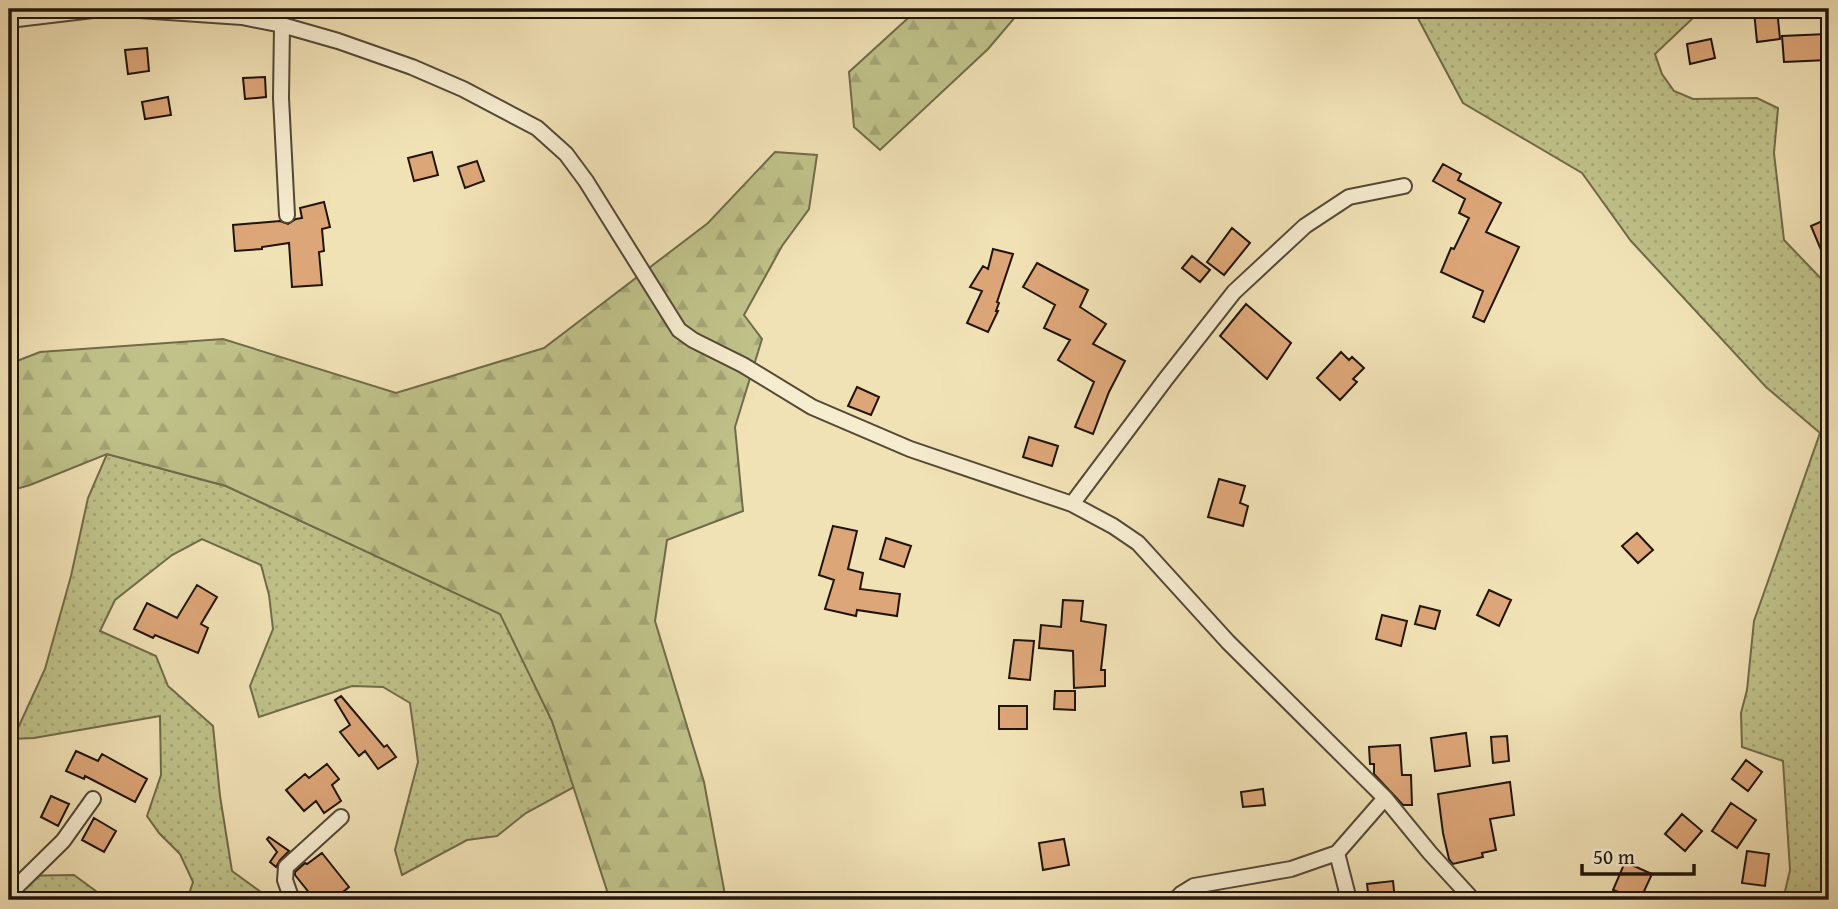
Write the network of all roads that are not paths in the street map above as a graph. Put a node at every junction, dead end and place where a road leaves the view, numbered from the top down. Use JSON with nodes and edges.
{"nodes":[{"id":1,"x":101,"y":9,"type":"edge"},
{"id":2,"x":124,"y":9,"type":"edge"},
{"id":3,"x":9,"y":20,"type":"edge"},
{"id":4,"x":282,"y":25,"type":"junction"},
{"id":5,"x":1404,"y":186,"type":"dead end"},
{"id":6,"x":287,"y":215,"type":"dead end"},
{"id":7,"x":1072,"y":504,"type":"junction"},
{"id":8,"x":1385,"y":797,"type":"junction"},
{"id":9,"x":93,"y":799,"type":"dead end"},
{"id":10,"x":341,"y":817,"type":"dead end"},
{"id":11,"x":1337,"y":853,"type":"junction"},
{"id":12,"x":9,"y":894,"type":"edge"},
{"id":13,"x":292,"y":900,"type":"edge"},
{"id":14,"x":1175,"y":900,"type":"edge"},
{"id":15,"x":1349,"y":900,"type":"edge"},
{"id":16,"x":1473,"y":900,"type":"edge"}],
"edges":[{"from":1,"to":3,"type":"street"},
{"from":2,"to":4,"type":"street"},
{"from":4,"to":6,"type":"street"},
{"from":4,"to":7,"type":"street"},
{"from":5,"to":7,"type":"street"},
{"from":7,"to":8,"type":"street"},
{"from":8,"to":11,"type":"street"},
{"from":8,"to":16,"type":"street"},
{"from":9,"to":12,"type":"street"},
{"from":10,"to":13,"type":"street"},
{"from":11,"to":14,"type":"street"},
{"from":11,"to":15,"type":"street"}]}
